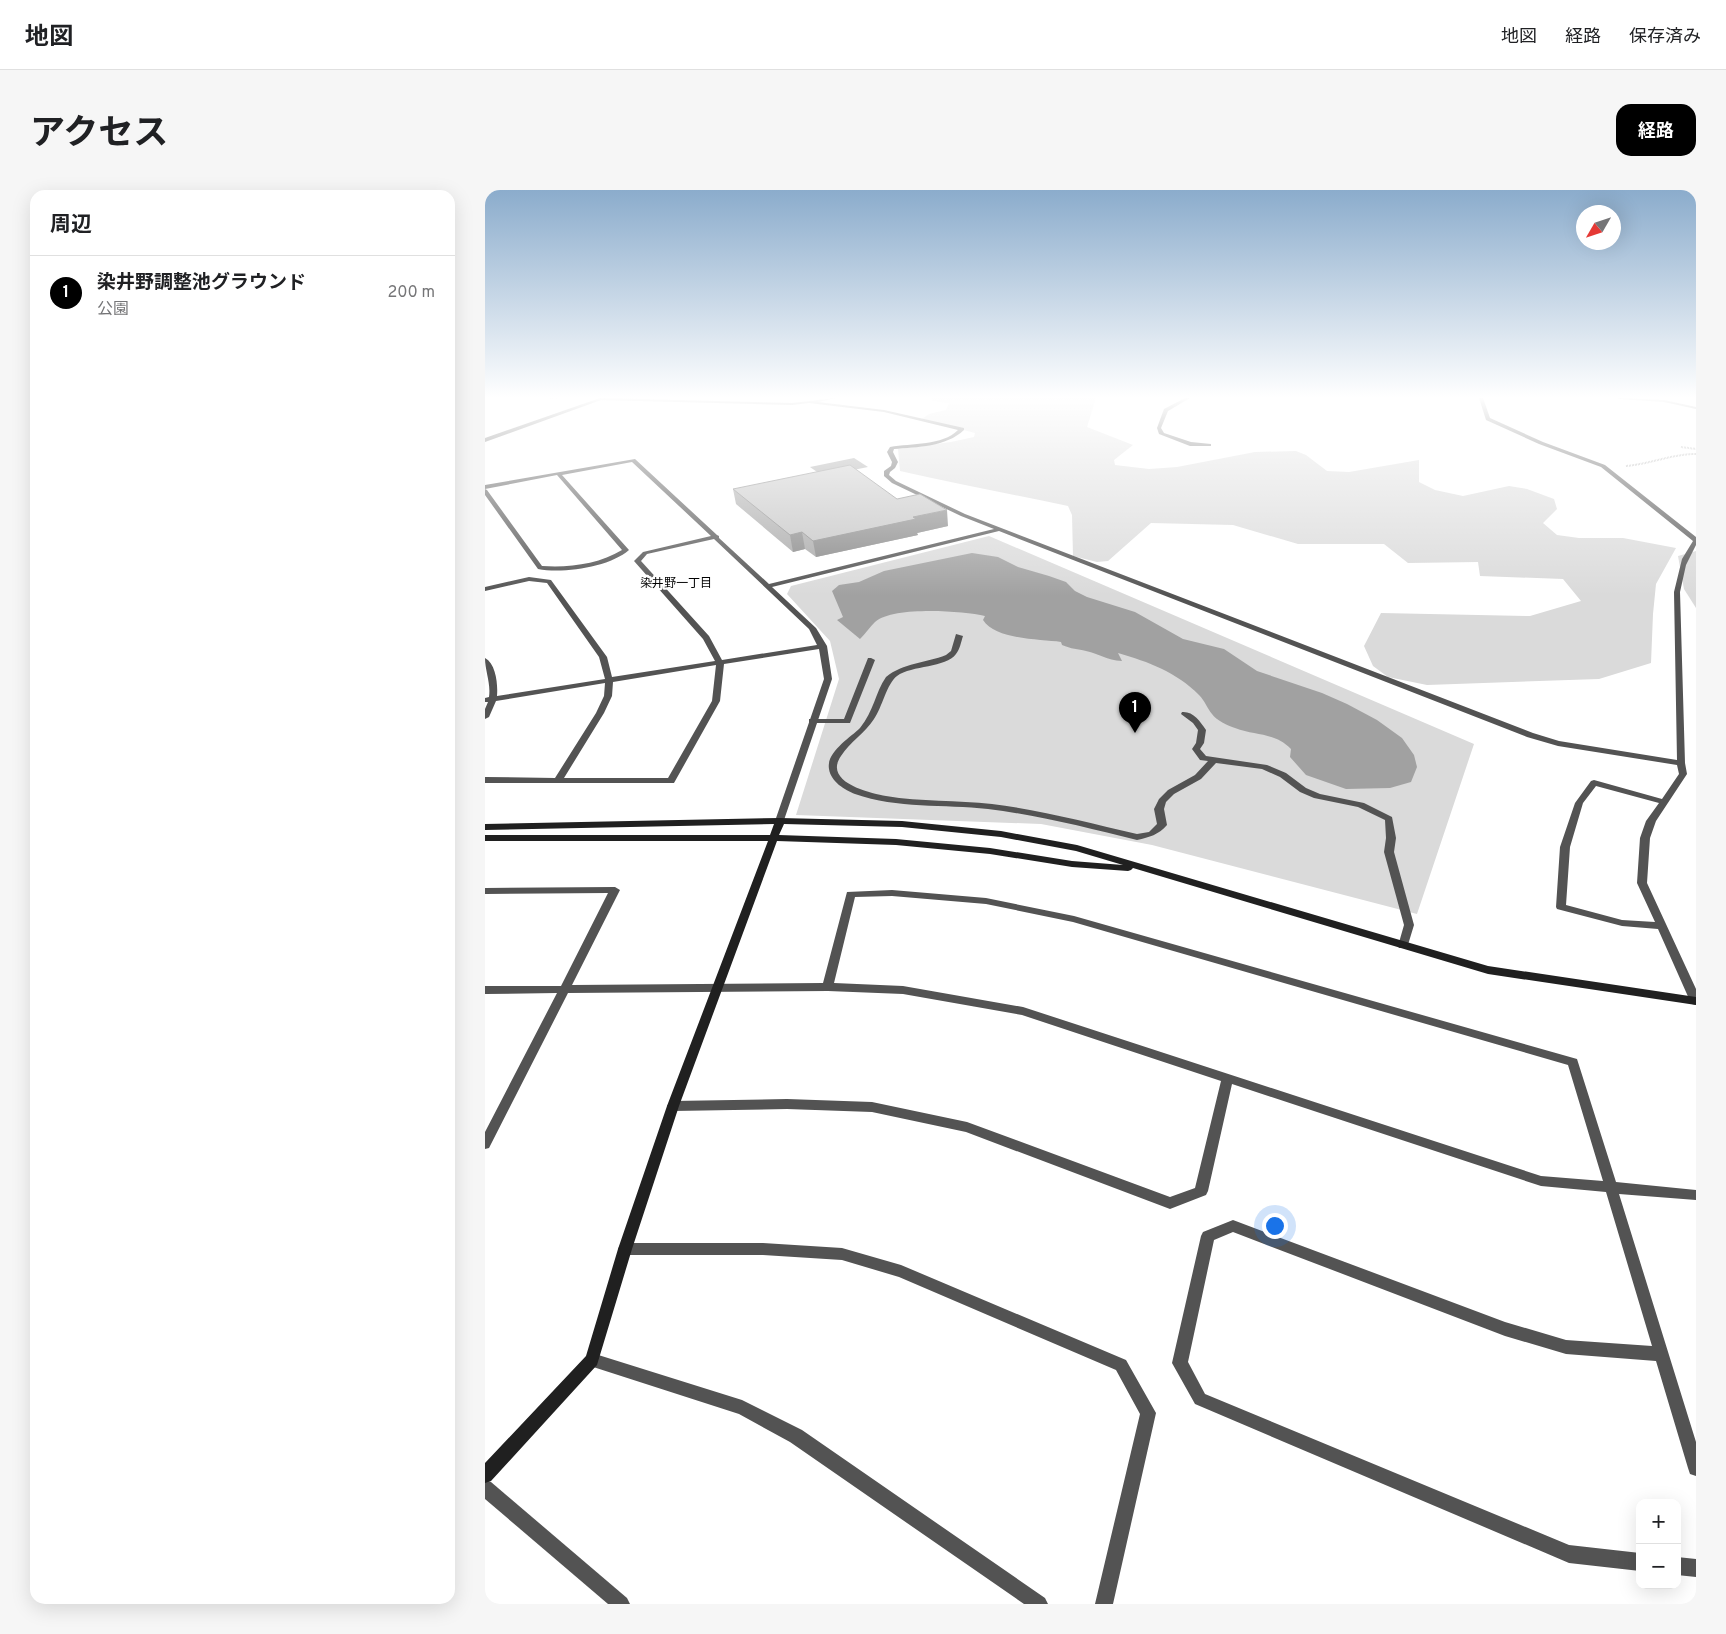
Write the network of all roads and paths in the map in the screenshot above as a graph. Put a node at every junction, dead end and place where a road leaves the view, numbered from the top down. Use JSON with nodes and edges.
{"nodes":[{"id":1,"x":612,"y":464,"type":"edge"},
{"id":2,"x":637,"y":464,"type":"edge"},
{"id":3,"x":894,"y":464,"type":"edge"},
{"id":4,"x":1598,"y":464,"type":"edge"},
{"id":5,"x":1643,"y":464,"type":"edge"},
{"id":6,"x":1603,"y":466,"type":"junction"},
{"id":7,"x":559,"y":474,"type":"junction"},
{"id":8,"x":485,"y":489,"type":"edge"},
{"id":9,"x":1002,"y":529,"type":"junction"},
{"id":10,"x":717,"y":538,"type":"junction"},
{"id":11,"x":1696,"y":541,"type":"edge"},
{"id":12,"x":769,"y":586,"type":"junction"},
{"id":13,"x":485,"y":589,"type":"edge"},
{"id":14,"x":959,"y":636,"type":"dead end"},
{"id":15,"x":823,"y":646,"type":"junction"},
{"id":16,"x":485,"y":660,"type":"edge"},
{"id":17,"x":871,"y":660,"type":"dead end"},
{"id":18,"x":720,"y":663,"type":"junction"},
{"id":19,"x":609,"y":680,"type":"junction"},
{"id":20,"x":489,"y":700,"type":"edge"},
{"id":21,"x":1185,"y":714,"type":"dead end"},
{"id":22,"x":485,"y":717,"type":"edge"},
{"id":23,"x":812,"y":721,"type":"junction"},
{"id":24,"x":1214,"y":760,"type":"junction"},
{"id":25,"x":1681,"y":763,"type":"junction"},
{"id":26,"x":485,"y":780,"type":"edge"},
{"id":27,"x":558,"y":780,"type":"junction"},
{"id":28,"x":1664,"y":802,"type":"junction"},
{"id":29,"x":780,"y":821,"type":"junction"},
{"id":30,"x":485,"y":827,"type":"edge"},
{"id":31,"x":485,"y":838,"type":"edge"},
{"id":32,"x":772,"y":838,"type":"junction"},
{"id":33,"x":1146,"y":869,"type":"junction"},
{"id":34,"x":485,"y":891,"type":"edge"},
{"id":35,"x":1661,"y":926,"type":"junction"},
{"id":36,"x":1403,"y":946,"type":"junction"},
{"id":37,"x":828,"y":987,"type":"junction"},
{"id":38,"x":717,"y":988,"type":"junction"},
{"id":39,"x":566,"y":989,"type":"junction"},
{"id":40,"x":485,"y":990,"type":"edge"},
{"id":41,"x":1696,"y":1001,"type":"edge"},
{"id":42,"x":1227,"y":1080,"type":"junction"},
{"id":43,"x":673,"y":1106,"type":"junction"},
{"id":44,"x":485,"y":1144,"type":"edge"},
{"id":45,"x":1611,"y":1189,"type":"junction"},
{"id":46,"x":1696,"y":1195,"type":"edge"},
{"id":47,"x":625,"y":1248,"type":"junction"},
{"id":48,"x":1661,"y":1354,"type":"junction"},
{"id":49,"x":593,"y":1360,"type":"junction"},
{"id":50,"x":1696,"y":1468,"type":"edge"},
{"id":51,"x":485,"y":1475,"type":"edge"},
{"id":52,"x":485,"y":1488,"type":"edge"},
{"id":53,"x":1636,"y":1562,"type":"edge"},
{"id":54,"x":1681,"y":1566,"type":"edge"},
{"id":55,"x":1696,"y":1568,"type":"edge"},
{"id":56,"x":621,"y":1604,"type":"edge"},
{"id":57,"x":1039,"y":1604,"type":"edge"},
{"id":58,"x":1104,"y":1604,"type":"edge"}],
"edges":[{"from":1,"to":7,"type":"street"},
{"from":2,"to":10,"type":"street"},
{"from":3,"to":9,"type":"street"},
{"from":4,"to":6,"type":"street"},
{"from":5,"to":6,"type":"path"},
{"from":6,"to":11,"type":"street"},
{"from":7,"to":8,"type":"street"},
{"from":7,"to":8,"type":"street"},
{"from":9,"to":12,"type":"street"},
{"from":9,"to":25,"type":"street"},
{"from":10,"to":12,"type":"street"},
{"from":10,"to":18,"type":"street"},
{"from":11,"to":25,"type":"street"},
{"from":12,"to":15,"type":"street"},
{"from":13,"to":19,"type":"street"},
{"from":14,"to":24,"type":"street"},
{"from":15,"to":18,"type":"street"},
{"from":15,"to":23,"type":"street"},
{"from":16,"to":20,"type":"street"},
{"from":17,"to":23,"type":"street"},
{"from":18,"to":19,"type":"street"},
{"from":18,"to":27,"type":"street"},
{"from":19,"to":20,"type":"street"},
{"from":19,"to":27,"type":"street"},
{"from":20,"to":22,"type":"street"},
{"from":21,"to":24,"type":"street"},
{"from":23,"to":29,"type":"street"},
{"from":24,"to":36,"type":"street"},
{"from":25,"to":28,"type":"street"},
{"from":26,"to":27,"type":"street"},
{"from":28,"to":35,"type":"street"},
{"from":28,"to":35,"type":"street"},
{"from":29,"to":30,"type":"street"},
{"from":29,"to":32,"type":"street"},
{"from":29,"to":33,"type":"street"},
{"from":31,"to":32,"type":"street"},
{"from":32,"to":33,"type":"street"},
{"from":32,"to":38,"type":"street"},
{"from":33,"to":36,"type":"street"},
{"from":34,"to":39,"type":"street"},
{"from":35,"to":41,"type":"street"},
{"from":36,"to":41,"type":"street"},
{"from":37,"to":38,"type":"street"},
{"from":37,"to":42,"type":"street"},
{"from":37,"to":45,"type":"street"},
{"from":38,"to":39,"type":"street"},
{"from":38,"to":43,"type":"street"},
{"from":39,"to":40,"type":"street"},
{"from":39,"to":44,"type":"street"},
{"from":42,"to":43,"type":"street"},
{"from":42,"to":45,"type":"street"},
{"from":43,"to":47,"type":"street"},
{"from":45,"to":46,"type":"street"},
{"from":45,"to":48,"type":"street"},
{"from":47,"to":49,"type":"street"},
{"from":47,"to":58,"type":"street"},
{"from":48,"to":50,"type":"street"},
{"from":48,"to":53,"type":"street"},
{"from":49,"to":51,"type":"street"},
{"from":49,"to":57,"type":"street"},
{"from":52,"to":56,"type":"street"},
{"from":54,"to":55,"type":"street"}]}
